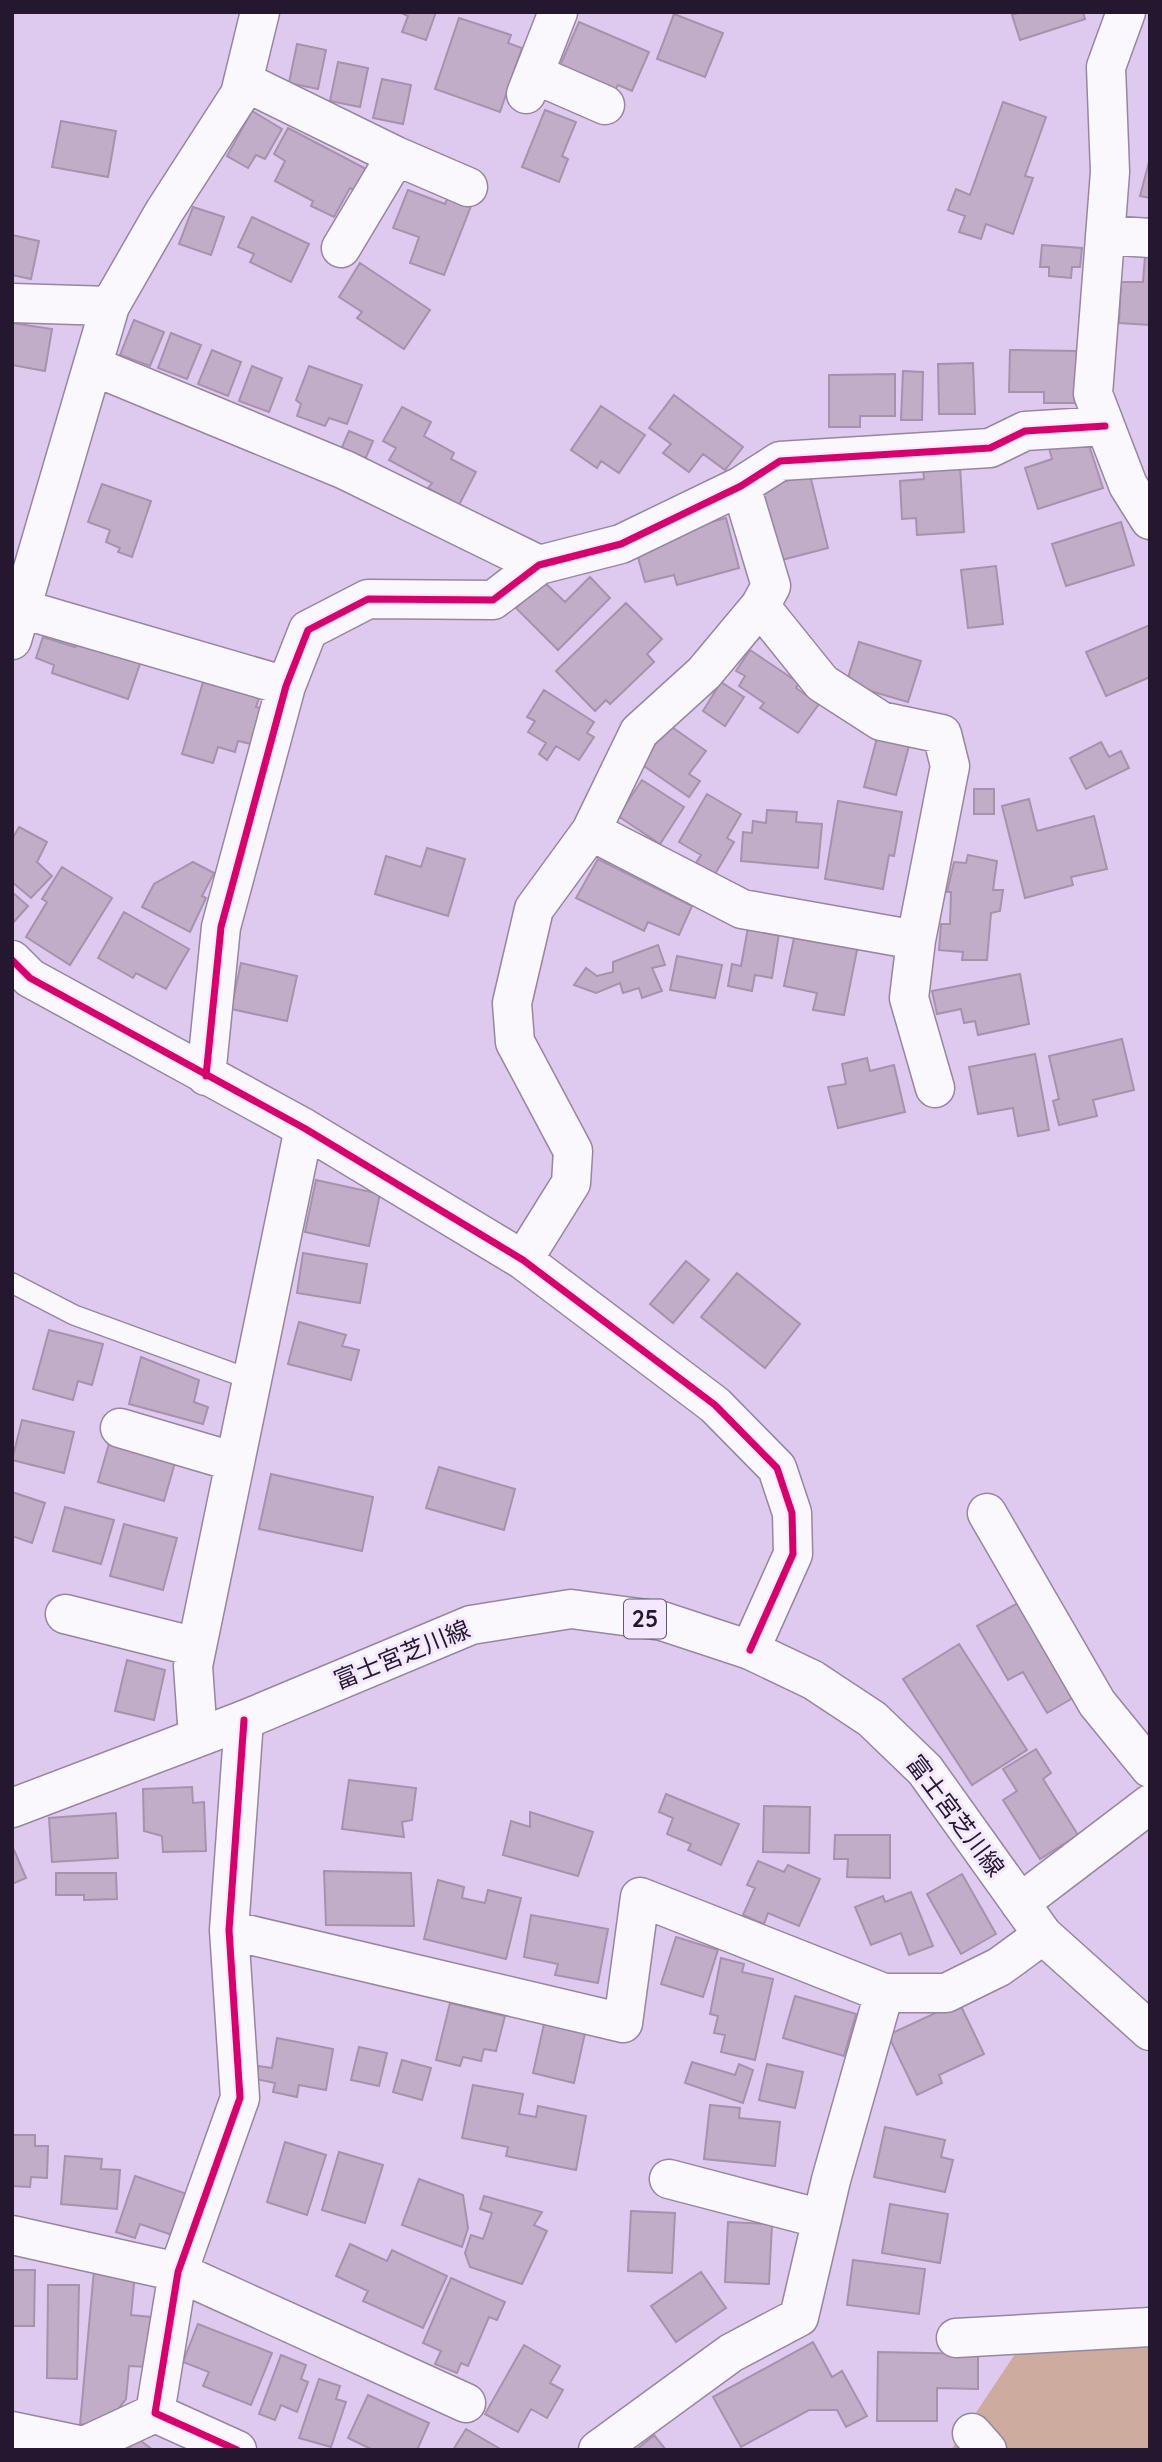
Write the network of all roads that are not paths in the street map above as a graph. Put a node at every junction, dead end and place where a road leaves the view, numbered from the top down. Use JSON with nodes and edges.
{"nodes":[{"id":1,"x":260,"y":12,"type":"edge"},
{"id":2,"x":558,"y":12,"type":"edge"},
{"id":3,"x":1126,"y":12,"type":"edge"},
{"id":4,"x":243,"y":81,"type":"junction"},
{"id":5,"x":605,"y":105,"type":"dead end"},
{"id":6,"x":396,"y":156,"type":"junction"},
{"id":7,"x":468,"y":187,"type":"dead end"},
{"id":8,"x":1105,"y":236,"type":"junction"},
{"id":9,"x":1150,"y":238,"type":"edge"},
{"id":10,"x":341,"y":248,"type":"dead end"},
{"id":11,"x":12,"y":303,"type":"edge"},
{"id":12,"x":110,"y":306,"type":"junction"},
{"id":13,"x":93,"y":366,"type":"junction"},
{"id":14,"x":1105,"y":426,"type":"junction"},
{"id":15,"x":741,"y":486,"type":"junction"},
{"id":16,"x":1150,"y":520,"type":"edge"},
{"id":17,"x":540,"y":565,"type":"junction"},
{"id":18,"x":760,"y":606,"type":"junction"},
{"id":19,"x":17,"y":625,"type":"edge"},
{"id":20,"x":286,"y":685,"type":"junction"},
{"id":21,"x":591,"y":831,"type":"junction"},
{"id":22,"x":916,"y":940,"type":"junction"},
{"id":23,"x":12,"y":960,"type":"edge"},
{"id":24,"x":206,"y":1076,"type":"junction"},
{"id":25,"x":935,"y":1088,"type":"dead end"},
{"id":26,"x":304,"y":1128,"type":"junction"},
{"id":27,"x":523,"y":1261,"type":"junction"},
{"id":28,"x":12,"y":1283,"type":"edge"},
{"id":29,"x":252,"y":1380,"type":"junction"},
{"id":30,"x":120,"y":1428,"type":"dead end"},
{"id":31,"x":235,"y":1462,"type":"junction"},
{"id":32,"x":987,"y":1514,"type":"dead end"},
{"id":33,"x":65,"y":1614,"type":"dead end"},
{"id":34,"x":196,"y":1647,"type":"junction"},
{"id":35,"x":750,"y":1650,"type":"junction"},
{"id":36,"x":244,"y":1720,"type":"junction"},
{"id":37,"x":198,"y":1737,"type":"junction"},
{"id":38,"x":1150,"y":1768,"type":"edge"},
{"id":39,"x":1150,"y":1804,"type":"edge"},
{"id":40,"x":12,"y":1808,"type":"edge"},
{"id":41,"x":1020,"y":1903,"type":"junction"},
{"id":42,"x":229,"y":1930,"type":"junction"},
{"id":43,"x":1043,"y":1935,"type":"junction"},
{"id":44,"x":884,"y":1993,"type":"junction"},
{"id":45,"x":1150,"y":2031,"type":"edge"},
{"id":46,"x":669,"y":2179,"type":"dead end"},
{"id":47,"x":822,"y":2218,"type":"junction"},
{"id":48,"x":12,"y":2235,"type":"edge"},
{"id":49,"x":178,"y":2272,"type":"junction"},
{"id":50,"x":1150,"y":2327,"type":"edge"},
{"id":51,"x":956,"y":2337,"type":"dead end"},
{"id":52,"x":466,"y":2403,"type":"dead end"},
{"id":53,"x":155,"y":2413,"type":"junction"},
{"id":54,"x":12,"y":2431,"type":"edge"},
{"id":55,"x":237,"y":2450,"type":"edge"},
{"id":56,"x":598,"y":2450,"type":"edge"}],
"edges":[{"from":1,"to":4,"type":"street"},
{"from":2,"to":5,"type":"street"},
{"from":3,"to":8,"type":"street"},
{"from":4,"to":6,"type":"street"},
{"from":4,"to":12,"type":"street"},
{"from":6,"to":7,"type":"street"},
{"from":6,"to":10,"type":"street"},
{"from":8,"to":9,"type":"street"},
{"from":8,"to":14,"type":"street"},
{"from":11,"to":12,"type":"street"},
{"from":12,"to":13,"type":"street"},
{"from":13,"to":17,"type":"street"},
{"from":13,"to":19,"type":"street"},
{"from":14,"to":15,"type":"street"},
{"from":14,"to":16,"type":"street"},
{"from":15,"to":17,"type":"street"},
{"from":15,"to":18,"type":"street"},
{"from":17,"to":20,"type":"street"},
{"from":18,"to":21,"type":"street"},
{"from":18,"to":22,"type":"street"},
{"from":19,"to":20,"type":"street"},
{"from":20,"to":24,"type":"street"},
{"from":21,"to":22,"type":"street"},
{"from":21,"to":27,"type":"street"},
{"from":22,"to":25,"type":"street"},
{"from":23,"to":24,"type":"street"},
{"from":24,"to":26,"type":"street"},
{"from":26,"to":27,"type":"street"},
{"from":26,"to":29,"type":"street"},
{"from":27,"to":35,"type":"street"},
{"from":28,"to":29,"type":"lane"},
{"from":29,"to":31,"type":"street"},
{"from":30,"to":31,"type":"street"},
{"from":31,"to":34,"type":"street"},
{"from":32,"to":38,"type":"street"},
{"from":33,"to":34,"type":"street"},
{"from":34,"to":37,"type":"street"},
{"from":35,"to":36,"type":"street","name":"富士宮芝川線","number":"25"},
{"from":35,"to":41,"type":"street","name":"富士宮芝川線","number":"25"},
{"from":36,"to":37,"type":"street","name":"富士宮芝川線","number":"25"},
{"from":36,"to":42,"type":"street"},
{"from":37,"to":40,"type":"street","name":"富士宮芝川線","number":"25"},
{"from":39,"to":41,"type":"street"},
{"from":41,"to":43,"type":"street","name":"富士宮芝川線","number":"25"},
{"from":42,"to":44,"type":"street"},
{"from":42,"to":49,"type":"street"},
{"from":43,"to":44,"type":"street"},
{"from":43,"to":45,"type":"street","name":"富士宮芝川線","number":"25"},
{"from":44,"to":47,"type":"street"},
{"from":46,"to":47,"type":"street"},
{"from":47,"to":56,"type":"street"},
{"from":48,"to":49,"type":"street"},
{"from":49,"to":52,"type":"street"},
{"from":49,"to":53,"type":"street"},
{"from":50,"to":51,"type":"street"},
{"from":53,"to":54,"type":"street"},
{"from":53,"to":55,"type":"street"}]}
